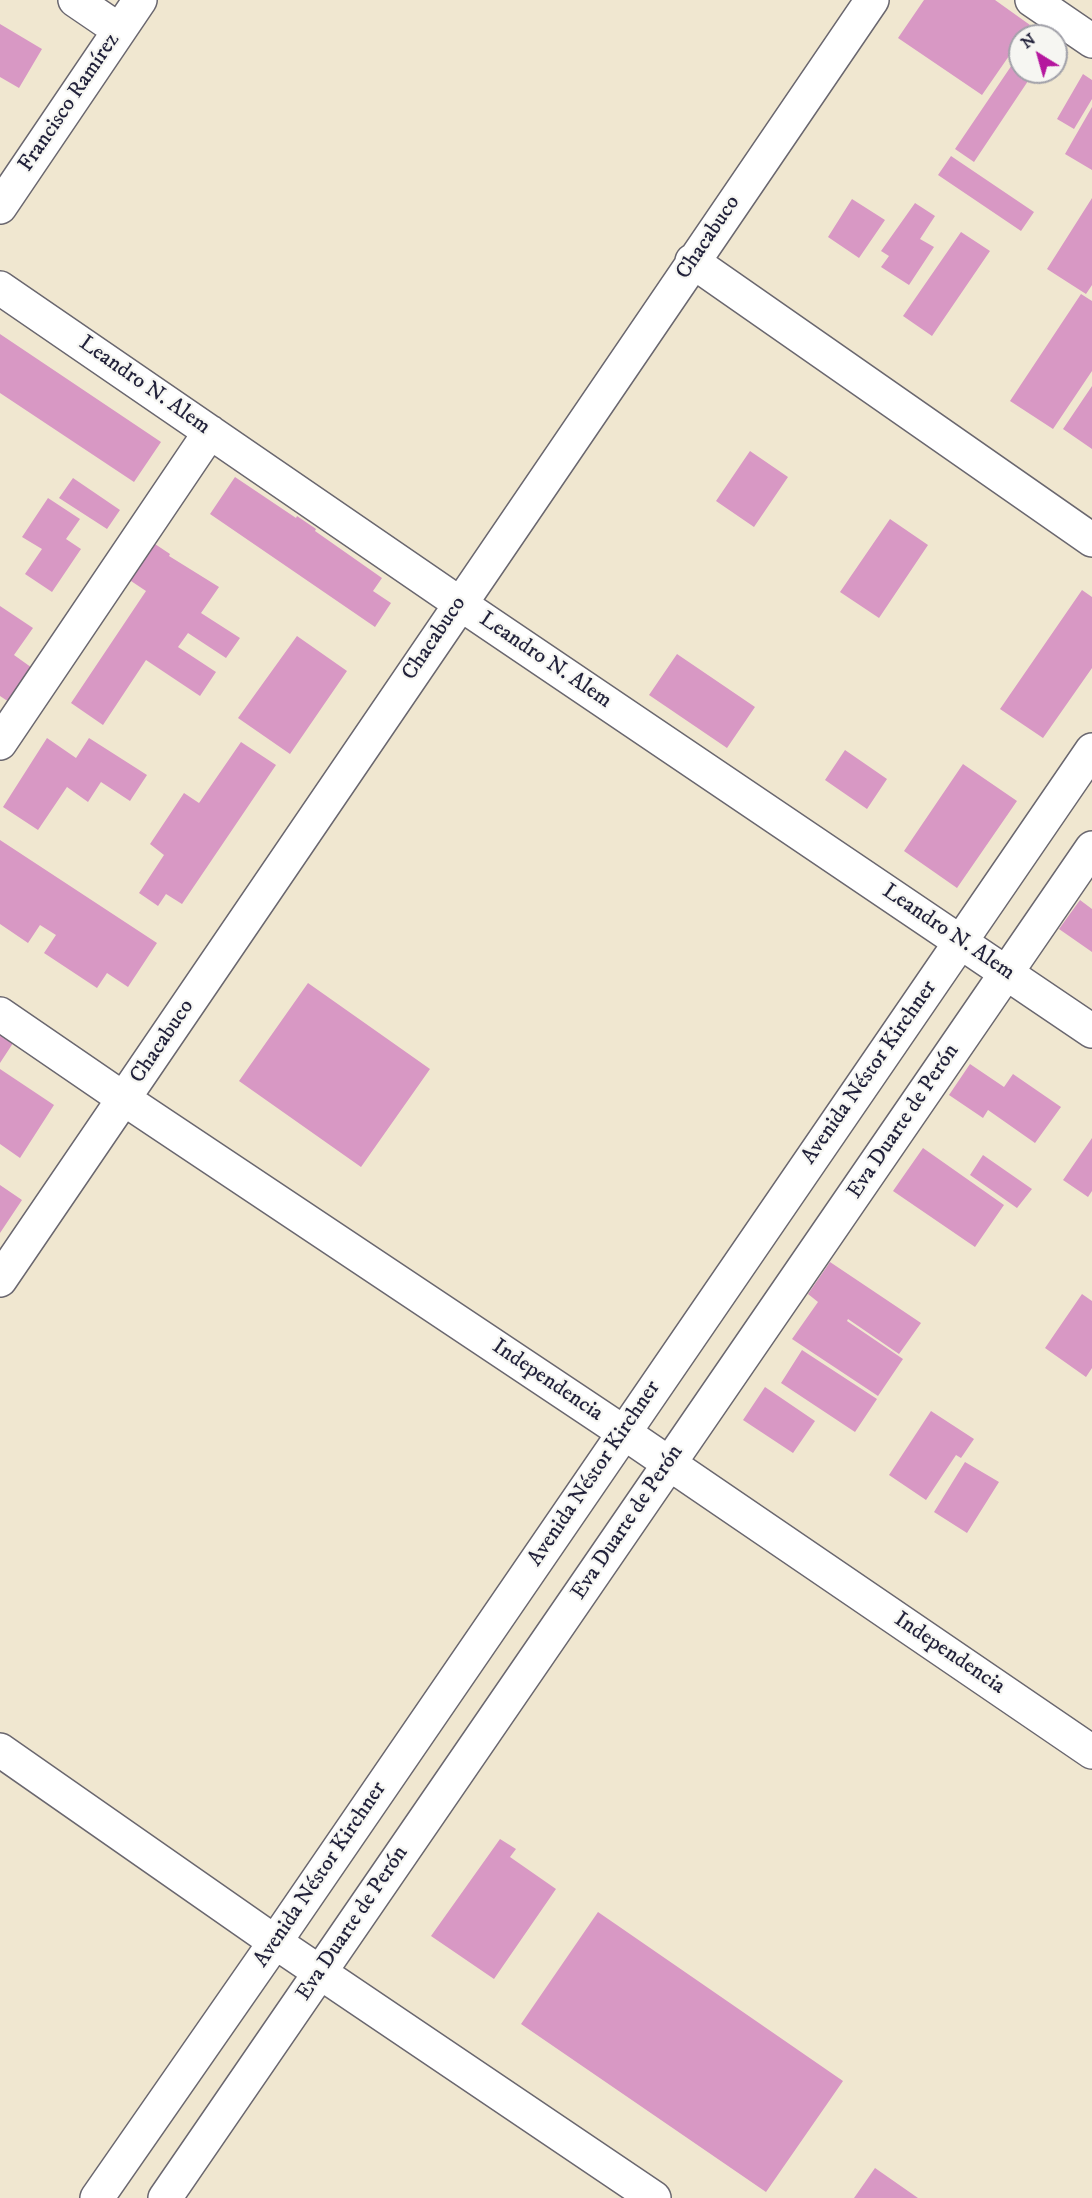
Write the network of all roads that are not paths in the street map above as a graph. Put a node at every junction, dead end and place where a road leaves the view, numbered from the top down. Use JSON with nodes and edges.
{"nodes":[{"id":1,"x":75,"y":0,"type":"edge"},
{"id":2,"x":140,"y":0,"type":"edge"},
{"id":3,"x":872,"y":0,"type":"edge"},
{"id":4,"x":1032,"y":0,"type":"edge"},
{"id":5,"x":119,"y":30,"type":"junction"},
{"id":6,"x":1092,"y":41,"type":"edge"},
{"id":7,"x":0,"y":207,"type":"edge"},
{"id":8,"x":692,"y":261,"type":"junction"},
{"id":9,"x":0,"y":288,"type":"edge"},
{"id":10,"x":210,"y":432,"type":"junction"},
{"id":11,"x":1092,"y":540,"type":"edge"},
{"id":12,"x":459,"y":603,"type":"junction"},
{"id":13,"x":0,"y":742,"type":"edge"},
{"id":14,"x":1092,"y":750,"type":"edge"},
{"id":15,"x":1092,"y":848,"type":"edge"},
{"id":16,"x":961,"y":941,"type":"junction"},
{"id":17,"x":1007,"y":973,"type":"junction"},
{"id":18,"x":0,"y":1014,"type":"edge"},
{"id":19,"x":1092,"y":1030,"type":"edge"},
{"id":20,"x":124,"y":1099,"type":"junction"},
{"id":21,"x":0,"y":1280,"type":"edge"},
{"id":22,"x":623,"y":1432,"type":"junction"},
{"id":23,"x":669,"y":1464,"type":"junction"},
{"id":24,"x":0,"y":1750,"type":"edge"},
{"id":25,"x":1092,"y":1752,"type":"edge"},
{"id":26,"x":275,"y":1942,"type":"junction"},
{"id":27,"x":320,"y":1972,"type":"junction"},
{"id":28,"x":97,"y":2198,"type":"edge"},
{"id":29,"x":165,"y":2198,"type":"edge"},
{"id":30,"x":654,"y":2198,"type":"edge"}],
"edges":[{"from":1,"to":5,"type":"street"},
{"from":2,"to":5,"type":"street","name":"Francisco Ramírez"},
{"from":3,"to":8,"type":"street","name":"Chacabuco"},
{"from":4,"to":6,"type":"street"},
{"from":5,"to":7,"type":"street","name":"Francisco Ramírez"},
{"from":8,"to":11,"type":"street"},
{"from":8,"to":12,"type":"street","name":"Chacabuco"},
{"from":9,"to":10,"type":"street","name":"Leandro N. Alem"},
{"from":10,"to":12,"type":"street","name":"Leandro N. Alem"},
{"from":10,"to":13,"type":"street"},
{"from":12,"to":16,"type":"street","name":"Leandro N. Alem"},
{"from":12,"to":20,"type":"street","name":"Chacabuco"},
{"from":14,"to":16,"type":"street","name":"Avenida Néstor Kirchner"},
{"from":15,"to":17,"type":"street","name":"Eva Duarte de Perón"},
{"from":16,"to":17,"type":"street","name":"Leandro N. Alem"},
{"from":16,"to":22,"type":"street","name":"Avenida Néstor Kirchner"},
{"from":17,"to":19,"type":"street","name":"Leandro N. Alem"},
{"from":17,"to":23,"type":"street","name":"Eva Duarte de Perón"},
{"from":18,"to":20,"type":"street","name":"Independencia"},
{"from":20,"to":21,"type":"street","name":"Chacabuco"},
{"from":20,"to":22,"type":"street","name":"Independencia"},
{"from":22,"to":23,"type":"street","name":"Independencia"},
{"from":22,"to":26,"type":"street","name":"Avenida Néstor Kirchner"},
{"from":23,"to":25,"type":"street","name":"Independencia"},
{"from":23,"to":27,"type":"street","name":"Eva Duarte de Perón"},
{"from":24,"to":26,"type":"street"},
{"from":26,"to":27,"type":"street"},
{"from":26,"to":28,"type":"street","name":"Avenida Néstor Kirchner"},
{"from":27,"to":29,"type":"street","name":"Eva Duarte de Perón"},
{"from":27,"to":30,"type":"street"}]}
